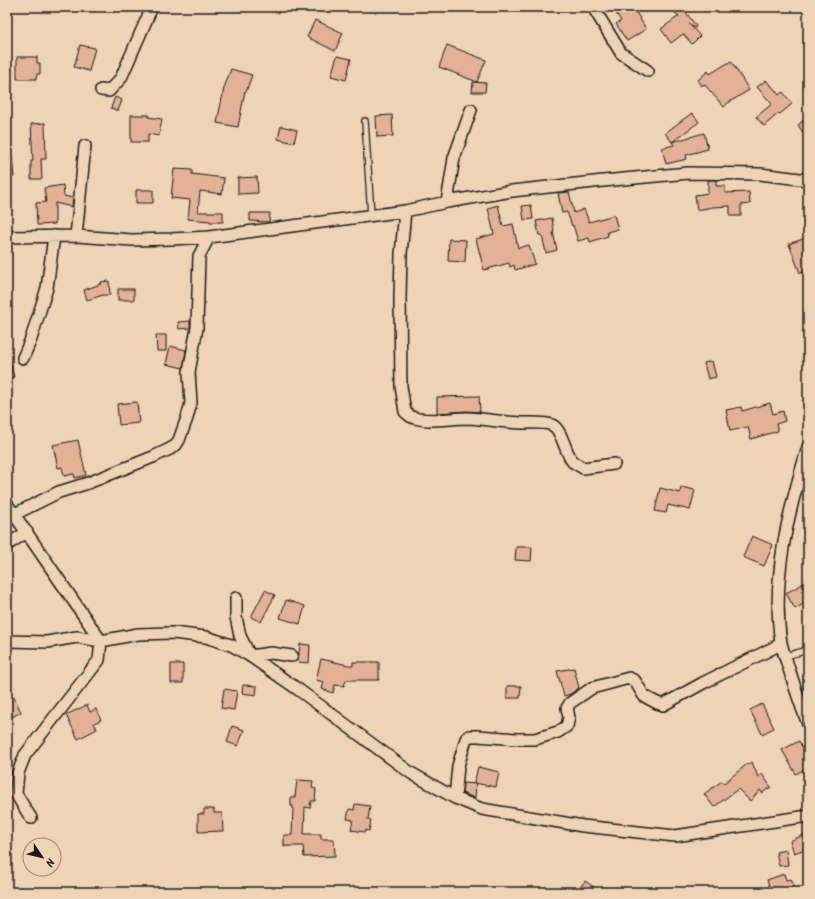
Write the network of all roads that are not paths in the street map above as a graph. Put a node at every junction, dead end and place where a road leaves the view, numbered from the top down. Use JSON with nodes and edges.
{"nodes":[{"id":1,"x":152,"y":7,"type":"edge"},
{"id":2,"x":592,"y":7,"type":"edge"},
{"id":3,"x":648,"y":71,"type":"dead end"},
{"id":4,"x":101,"y":90,"type":"dead end"},
{"id":5,"x":472,"y":110,"type":"dead end"},
{"id":6,"x":365,"y":121,"type":"dead end"},
{"id":7,"x":85,"y":146,"type":"dead end"},
{"id":8,"x":808,"y":180,"type":"edge"},
{"id":9,"x":447,"y":202,"type":"junction"},
{"id":10,"x":405,"y":211,"type":"junction"},
{"id":11,"x":371,"y":215,"type":"junction"},
{"id":12,"x":54,"y":236,"type":"junction"},
{"id":13,"x":76,"y":236,"type":"junction"},
{"id":14,"x":7,"y":237,"type":"edge"},
{"id":15,"x":208,"y":237,"type":"junction"},
{"id":16,"x":23,"y":358,"type":"dead end"},
{"id":17,"x":808,"y":448,"type":"edge"},
{"id":18,"x":614,"y":464,"type":"dead end"},
{"id":19,"x":7,"y":504,"type":"edge"},
{"id":20,"x":15,"y":514,"type":"junction"},
{"id":21,"x":27,"y":532,"type":"junction"},
{"id":22,"x":7,"y":545,"type":"edge"},
{"id":23,"x":236,"y":598,"type":"dead end"},
{"id":24,"x":7,"y":641,"type":"edge"},
{"id":25,"x":101,"y":641,"type":"junction"},
{"id":26,"x":781,"y":644,"type":"junction"},
{"id":27,"x":808,"y":650,"type":"edge"},
{"id":28,"x":250,"y":656,"type":"junction"},
{"id":29,"x":292,"y":656,"type":"dead end"},
{"id":30,"x":785,"y":656,"type":"junction"},
{"id":31,"x":808,"y":724,"type":"edge"},
{"id":32,"x":455,"y":798,"type":"junction"},
{"id":33,"x":808,"y":816,"type":"edge"},
{"id":34,"x":31,"y":818,"type":"dead end"}],
"edges":[{"from":1,"to":4,"type":"street"},
{"from":2,"to":3,"type":"street"},
{"from":5,"to":9,"type":"street"},
{"from":6,"to":11,"type":"lane"},
{"from":7,"to":13,"type":"street"},
{"from":8,"to":9,"type":"street"},
{"from":9,"to":10,"type":"street"},
{"from":10,"to":11,"type":"street"},
{"from":10,"to":18,"type":"street"},
{"from":11,"to":15,"type":"street"},
{"from":12,"to":13,"type":"street"},
{"from":12,"to":14,"type":"street"},
{"from":12,"to":16,"type":"street"},
{"from":13,"to":15,"type":"street"},
{"from":15,"to":20,"type":"street"},
{"from":17,"to":26,"type":"street"},
{"from":19,"to":20,"type":"street"},
{"from":20,"to":21,"type":"street"},
{"from":21,"to":22,"type":"street"},
{"from":21,"to":25,"type":"street"},
{"from":23,"to":28,"type":"street"},
{"from":24,"to":25,"type":"street"},
{"from":25,"to":28,"type":"street"},
{"from":25,"to":34,"type":"street"},
{"from":26,"to":30,"type":"street"},
{"from":26,"to":32,"type":"street"},
{"from":27,"to":30,"type":"lane"},
{"from":28,"to":29,"type":"street"},
{"from":28,"to":32,"type":"street"},
{"from":30,"to":31,"type":"street"},
{"from":32,"to":33,"type":"street"}]}
